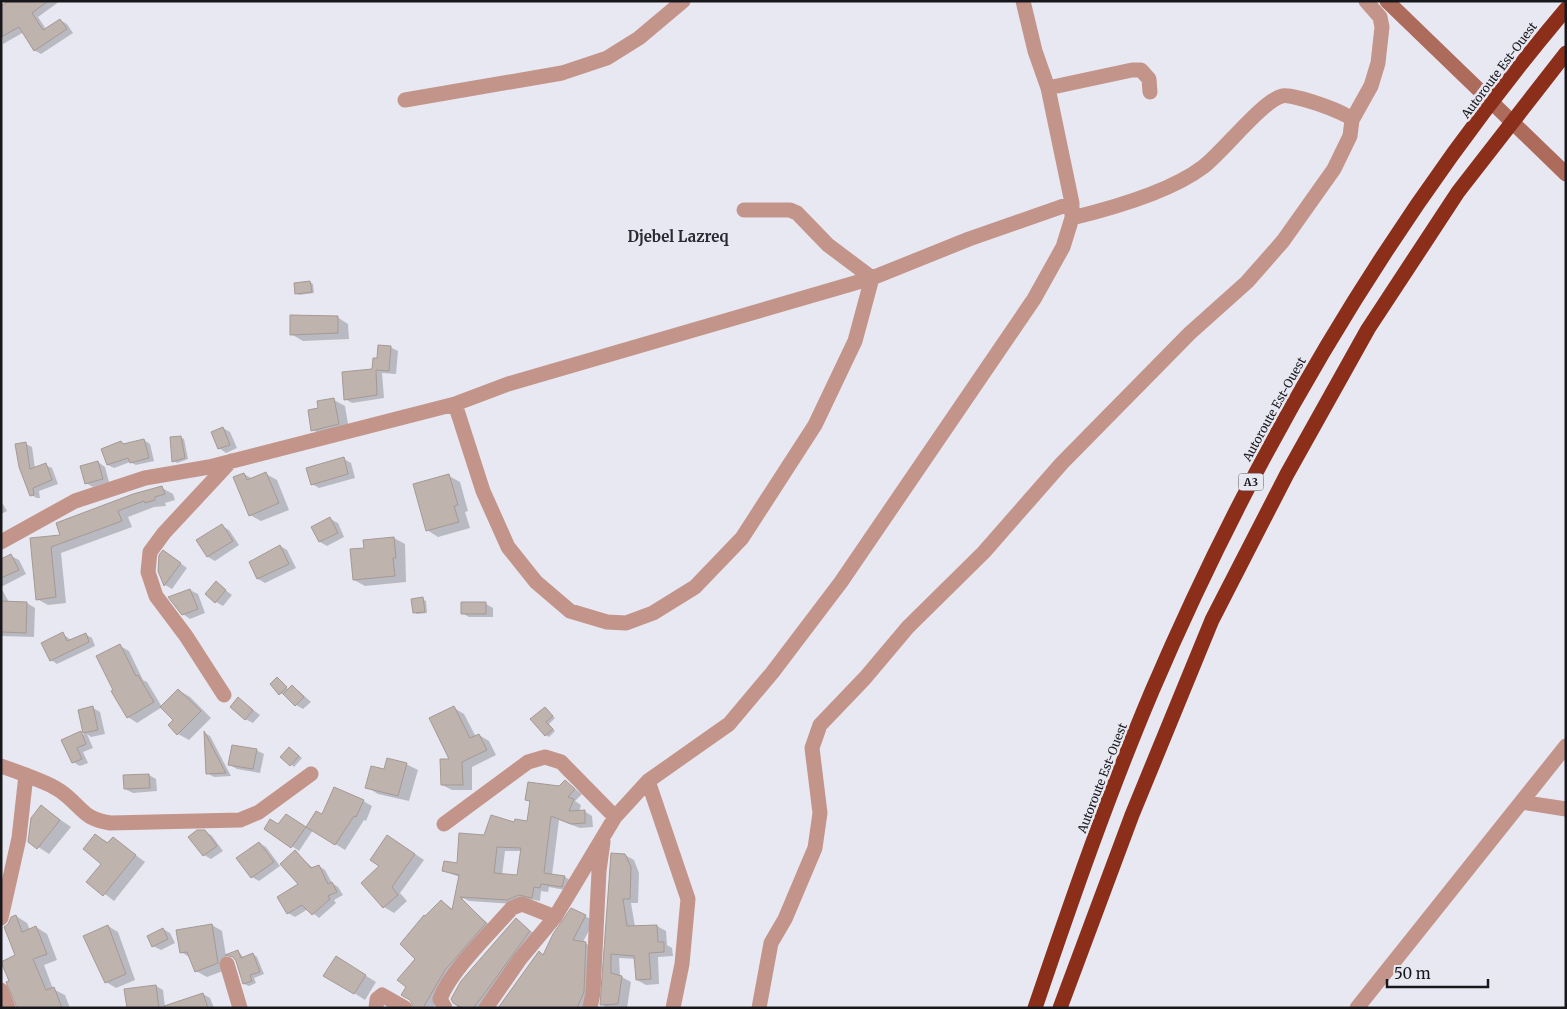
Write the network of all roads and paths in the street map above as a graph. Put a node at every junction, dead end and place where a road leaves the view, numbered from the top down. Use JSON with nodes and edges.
{"nodes":[{"id":1,"x":683,"y":1,"type":"edge"},
{"id":2,"x":1023,"y":1,"type":"edge"},
{"id":3,"x":1366,"y":1,"type":"edge"},
{"id":4,"x":1387,"y":1,"type":"edge"},
{"id":5,"x":1566,"y":9,"type":"edge"},
{"id":6,"x":1566,"y":53,"type":"edge"},
{"id":7,"x":1048,"y":88,"type":"junction"},
{"id":8,"x":1150,"y":92,"type":"dead end"},
{"id":9,"x":405,"y":100,"type":"dead end"},
{"id":10,"x":1352,"y":120,"type":"junction"},
{"id":11,"x":1566,"y":174,"type":"edge"},
{"id":12,"x":744,"y":210,"type":"dead end"},
{"id":13,"x":1072,"y":211,"type":"junction"},
{"id":14,"x":872,"y":278,"type":"junction"},
{"id":15,"x":455,"y":404,"type":"junction"},
{"id":16,"x":232,"y":460,"type":"junction"},
{"id":17,"x":1,"y":542,"type":"edge"},
{"id":18,"x":224,"y":695,"type":"dead end"},
{"id":19,"x":1566,"y":746,"type":"edge"},
{"id":20,"x":1,"y":766,"type":"edge"},
{"id":21,"x":311,"y":774,"type":"dead end"},
{"id":22,"x":26,"y":775,"type":"junction"},
{"id":23,"x":648,"y":781,"type":"junction"},
{"id":24,"x":1521,"y":802,"type":"junction"},
{"id":25,"x":1566,"y":809,"type":"edge"},
{"id":26,"x":615,"y":817,"type":"junction"},
{"id":27,"x":444,"y":824,"type":"dead end"},
{"id":28,"x":604,"y":836,"type":"junction"},
{"id":29,"x":555,"y":917,"type":"junction"},
{"id":30,"x":1,"y":918,"type":"edge"},
{"id":31,"x":226,"y":964,"type":"dead end"},
{"id":32,"x":1,"y":990,"type":"edge"},
{"id":33,"x":8,"y":1008,"type":"edge"},
{"id":34,"x":240,"y":1008,"type":"edge"},
{"id":35,"x":376,"y":1008,"type":"edge"},
{"id":36,"x":405,"y":1008,"type":"edge"},
{"id":37,"x":445,"y":1008,"type":"edge"},
{"id":38,"x":486,"y":1008,"type":"edge"},
{"id":39,"x":590,"y":1008,"type":"edge"},
{"id":40,"x":673,"y":1008,"type":"edge"},
{"id":41,"x":759,"y":1008,"type":"edge"},
{"id":42,"x":1035,"y":1008,"type":"edge"},
{"id":43,"x":1060,"y":1008,"type":"edge"},
{"id":44,"x":1358,"y":1008,"type":"edge"}],
"edges":[{"from":1,"to":9,"type":"street"},
{"from":2,"to":7,"type":"street"},
{"from":3,"to":10,"type":"street"},
{"from":4,"to":11,"type":"main road"},
{"from":5,"to":42,"type":"highway","name":"Autoroute Est-Ouest","number":"A3"},
{"from":6,"to":43,"type":"highway","number":"A3"},
{"from":7,"to":8,"type":"street"},
{"from":7,"to":13,"type":"street"},
{"from":10,"to":13,"type":"street"},
{"from":10,"to":41,"type":"street"},
{"from":12,"to":14,"type":"street"},
{"from":13,"to":14,"type":"street"},
{"from":13,"to":23,"type":"street"},
{"from":14,"to":15,"type":"street"},
{"from":14,"to":15,"type":"street"},
{"from":15,"to":16,"type":"street"},
{"from":16,"to":17,"type":"street"},
{"from":16,"to":18,"type":"street"},
{"from":19,"to":24,"type":"street"},
{"from":20,"to":22,"type":"street"},
{"from":21,"to":22,"type":"street"},
{"from":22,"to":30,"type":"street"},
{"from":23,"to":26,"type":"street"},
{"from":23,"to":40,"type":"street"},
{"from":24,"to":25,"type":"street"},
{"from":24,"to":44,"type":"street"},
{"from":26,"to":27,"type":"street"},
{"from":26,"to":28,"type":"street"},
{"from":28,"to":29,"type":"street"},
{"from":28,"to":39,"type":"street"},
{"from":29,"to":37,"type":"street"},
{"from":29,"to":38,"type":"street"},
{"from":31,"to":34,"type":"street"},
{"from":32,"to":33,"type":"street"},
{"from":35,"to":36,"type":"street"}]}
